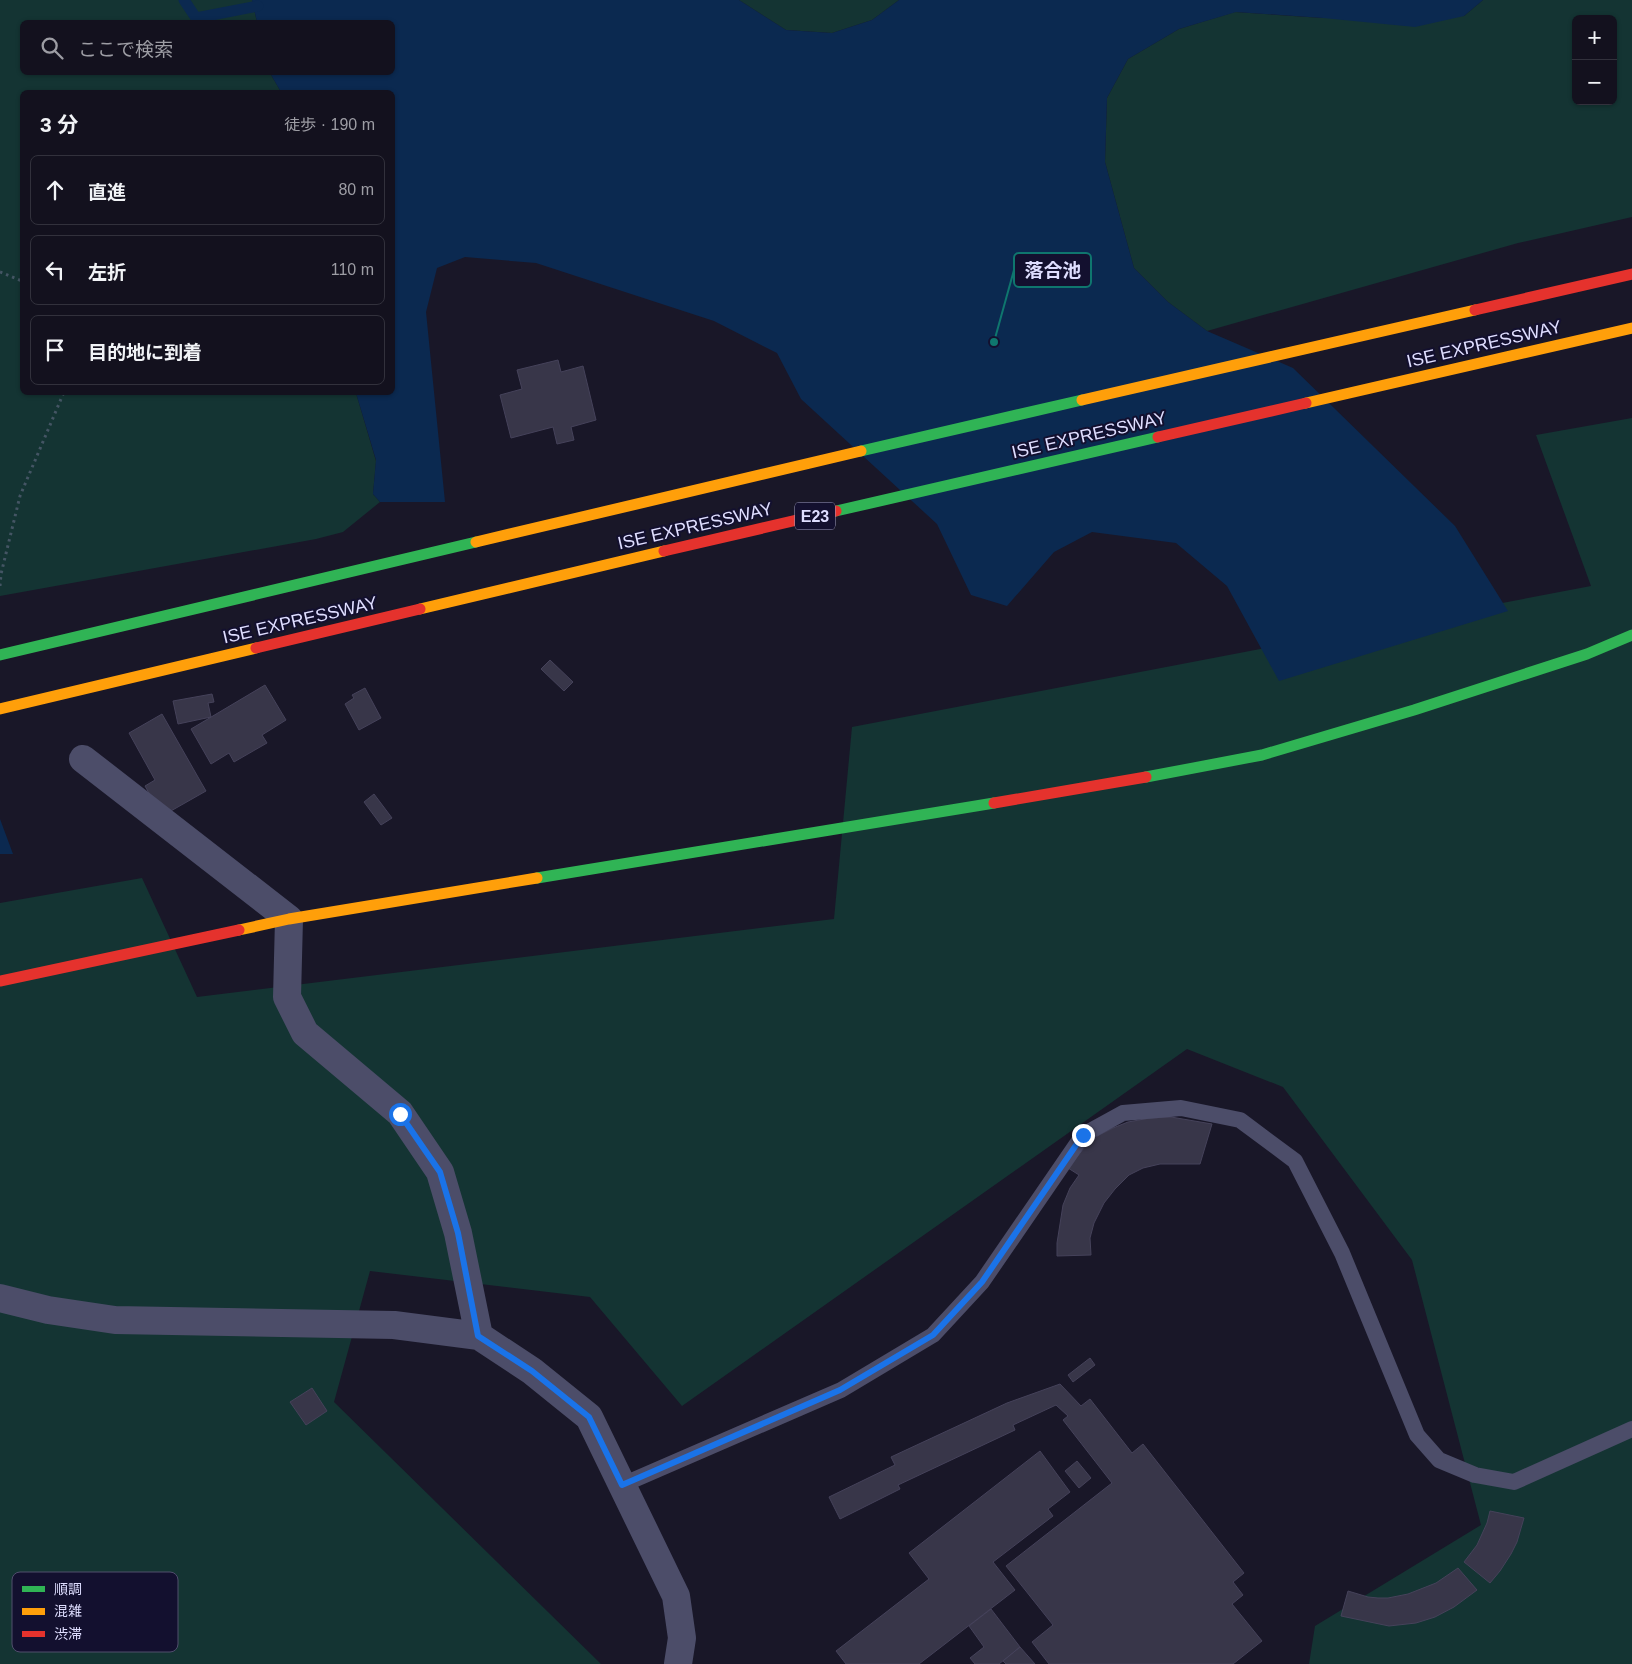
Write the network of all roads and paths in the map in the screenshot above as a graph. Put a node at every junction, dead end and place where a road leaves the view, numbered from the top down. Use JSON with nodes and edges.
{"nodes":[{"id":1,"x":0,"y":272,"type":"edge"},
{"id":2,"x":1632,"y":274,"type":"edge"},
{"id":3,"x":20,"y":280,"type":"edge"},
{"id":4,"x":1632,"y":328,"type":"edge"},
{"id":5,"x":63,"y":395,"type":"edge"},
{"id":6,"x":0,"y":586,"type":"edge"},
{"id":7,"x":1632,"y":635,"type":"edge"},
{"id":8,"x":0,"y":654,"type":"edge"},
{"id":9,"x":0,"y":709,"type":"edge"},
{"id":10,"x":83,"y":759,"type":"dead end"},
{"id":11,"x":289,"y":919,"type":"junction"},
{"id":12,"x":0,"y":980,"type":"edge"},
{"id":13,"x":0,"y":1298,"type":"edge"},
{"id":14,"x":478,"y":1336,"type":"junction"},
{"id":15,"x":1632,"y":1429,"type":"edge"},
{"id":16,"x":622,"y":1485,"type":"junction"},
{"id":17,"x":678,"y":1664,"type":"edge"}],
"edges":[{"from":1,"to":3,"type":"path"},
{"from":2,"to":8,"type":"main road","name":"ISE EXPRESSWAY"},
{"from":4,"to":9,"type":"main road","name":"ISE EXPRESSWAY","number":"E23"},
{"from":5,"to":6,"type":"path"},
{"from":7,"to":11,"type":"main road"},
{"from":10,"to":11,"type":"street"},
{"from":11,"to":12,"type":"main road"},
{"from":11,"to":14,"type":"street"},
{"from":13,"to":14,"type":"street"},
{"from":14,"to":16,"type":"street"},
{"from":15,"to":16,"type":"lane"},
{"from":16,"to":17,"type":"street"}]}
